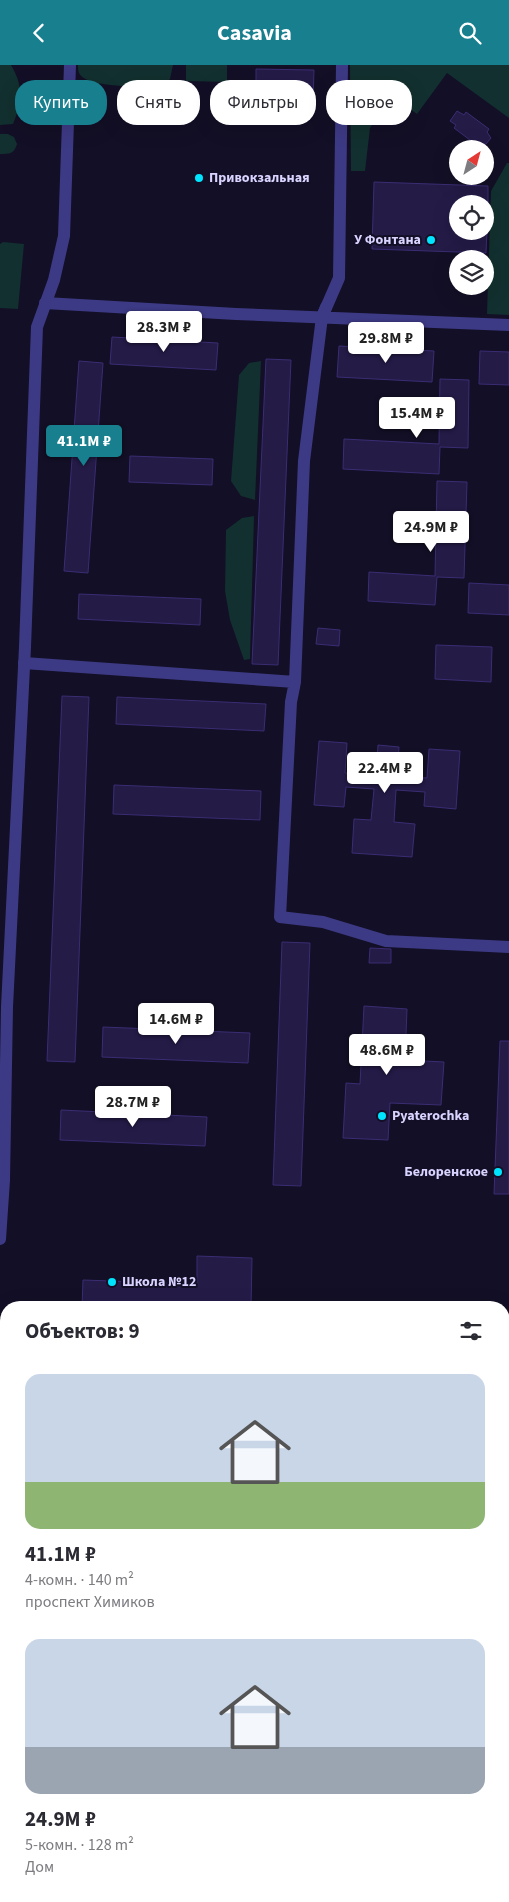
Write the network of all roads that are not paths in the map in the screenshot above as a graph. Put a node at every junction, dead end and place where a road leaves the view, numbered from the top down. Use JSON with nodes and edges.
{"nodes":[{"id":1,"x":70,"y":65,"type":"edge"},
{"id":2,"x":342,"y":65,"type":"edge"},
{"id":3,"x":45,"y":303,"type":"junction"},
{"id":4,"x":322,"y":317,"type":"junction"},
{"id":5,"x":509,"y":325,"type":"edge"},
{"id":6,"x":24,"y":663,"type":"junction"},
{"id":7,"x":295,"y":681,"type":"junction"},
{"id":8,"x":509,"y":947,"type":"edge"},
{"id":9,"x":0,"y":1239,"type":"edge"}],
"edges":[{"from":1,"to":3,"type":"street"},
{"from":2,"to":4,"type":"street"},
{"from":3,"to":4,"type":"street"},
{"from":3,"to":6,"type":"street"},
{"from":4,"to":5,"type":"street"},
{"from":4,"to":7,"type":"street"},
{"from":6,"to":7,"type":"street"},
{"from":6,"to":9,"type":"street"},
{"from":7,"to":8,"type":"street"}]}
